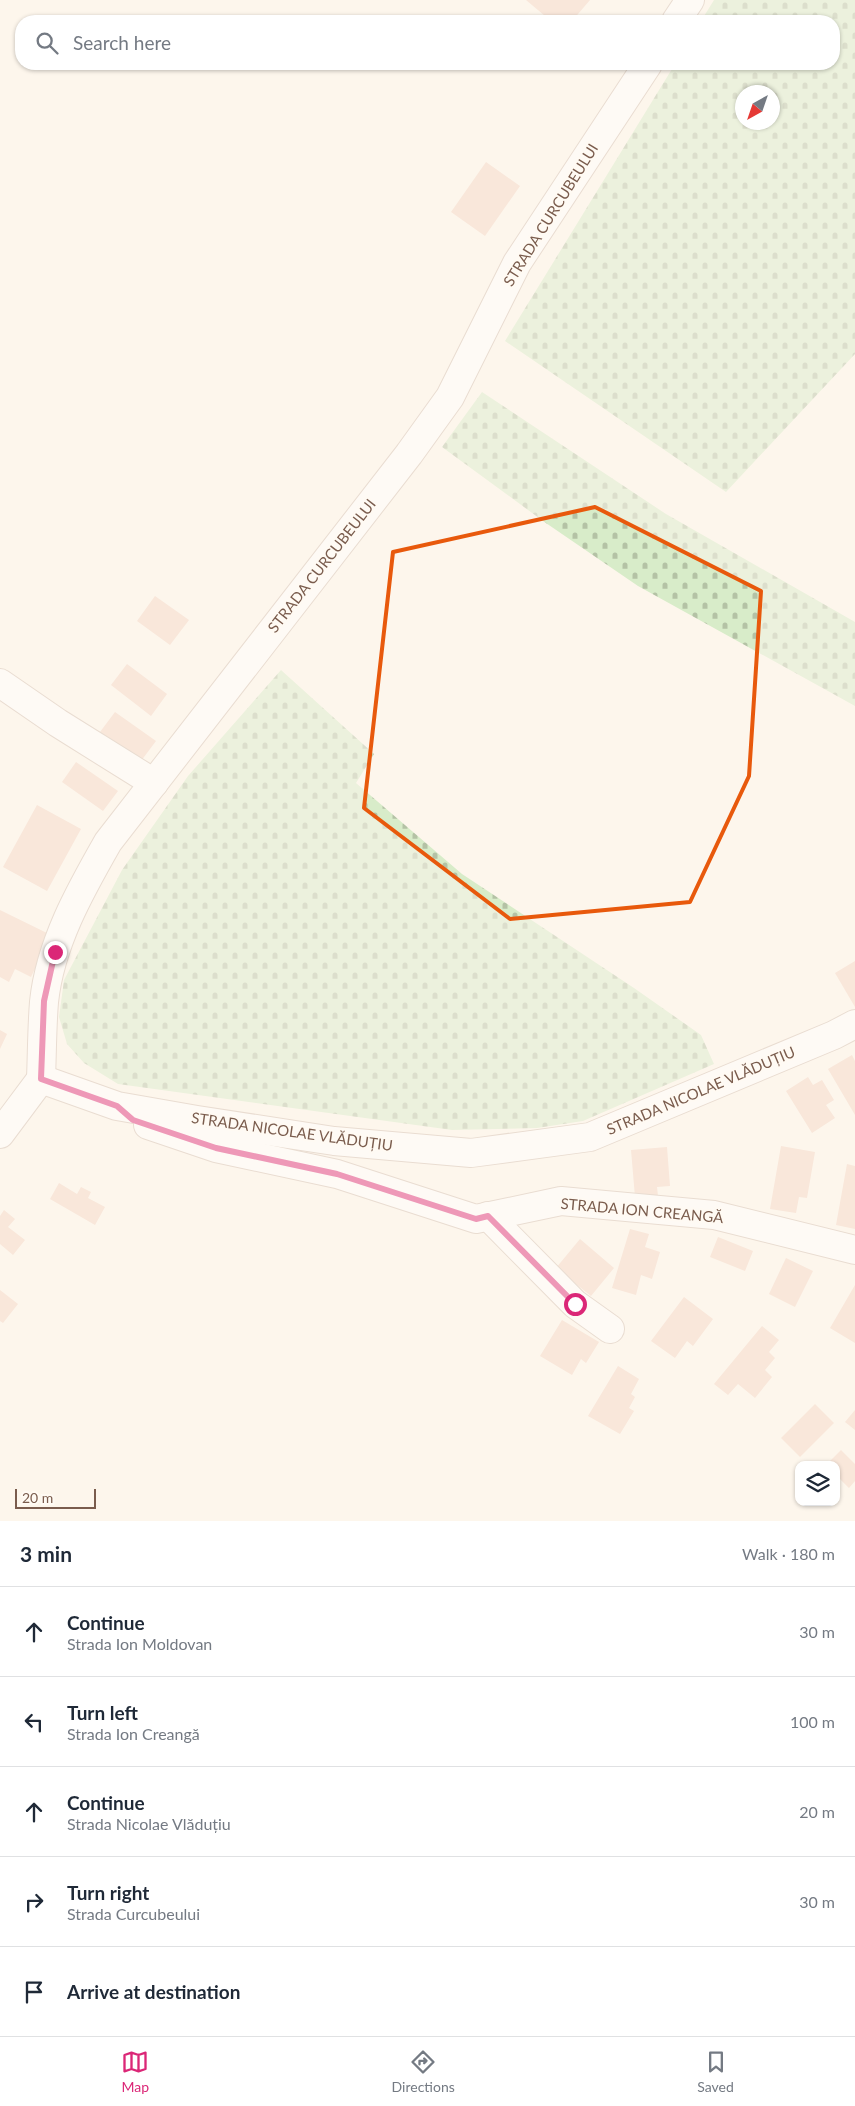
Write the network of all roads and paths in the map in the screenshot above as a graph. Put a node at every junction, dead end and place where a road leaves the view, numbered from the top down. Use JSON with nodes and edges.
{"nodes":[{"id":1,"x":690,"y":0,"type":"edge"},
{"id":2,"x":680,"y":15,"type":"edge"},
{"id":3,"x":644,"y":70,"type":"edge"},
{"id":4,"x":0,"y":683,"type":"edge"},
{"id":5,"x":154,"y":783,"type":"junction"},
{"id":6,"x":855,"y":1024,"type":"edge"},
{"id":7,"x":41,"y":1079,"type":"junction"},
{"id":8,"x":117,"y":1106,"type":"junction"},
{"id":9,"x":0,"y":1134,"type":"edge"},
{"id":10,"x":488,"y":1216,"type":"junction"},
{"id":11,"x":855,"y":1250,"type":"edge"},
{"id":12,"x":610,"y":1329,"type":"dead end"}],
"edges":[{"from":1,"to":2,"type":"street"},
{"from":3,"to":5,"type":"street","name":"STRADA CURCUBEULUI"},
{"from":4,"to":5,"type":"street"},
{"from":5,"to":7,"type":"street","name":"STRADA CURCUBEULUI"},
{"from":6,"to":8,"type":"street","name":"STRADA NICOLAE VLĂDUȚIU"},
{"from":7,"to":8,"type":"street","name":"STRADA NICOLAE VLĂDUȚIU"},
{"from":7,"to":9,"type":"street"},
{"from":8,"to":10,"type":"street","name":"STRADA ION CREANGĂ"},
{"from":10,"to":11,"type":"street","name":"STRADA ION CREANGĂ"},
{"from":10,"to":12,"type":"street"}]}
